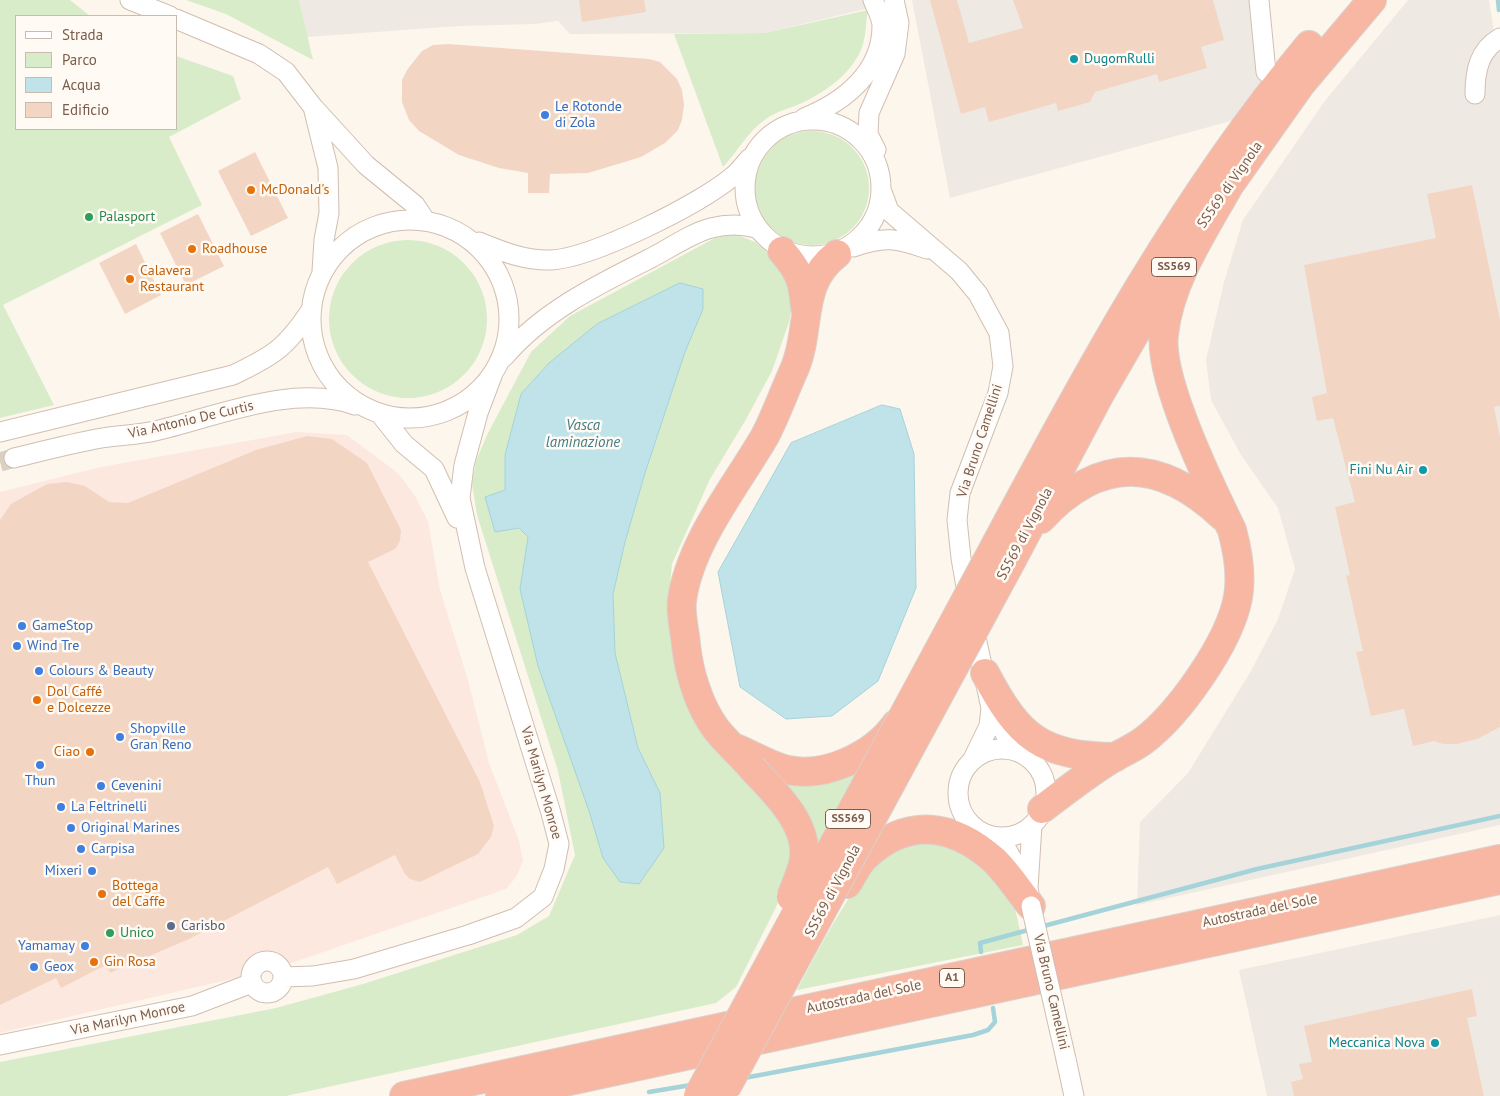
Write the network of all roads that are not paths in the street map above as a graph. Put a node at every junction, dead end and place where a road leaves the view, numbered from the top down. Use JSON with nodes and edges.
{"nodes":[{"id":1,"x":130,"y":0,"type":"edge"},
{"id":2,"x":873,"y":0,"type":"edge"},
{"id":3,"x":894,"y":0,"type":"edge"},
{"id":4,"x":1259,"y":0,"type":"edge"},
{"id":5,"x":1347,"y":0,"type":"edge"},
{"id":6,"x":1372,"y":0,"type":"edge"},
{"id":7,"x":168,"y":15,"type":"edge"},
{"id":8,"x":178,"y":20,"type":"edge"},
{"id":9,"x":1500,"y":38,"type":"edge"},
{"id":10,"x":1266,"y":72,"type":"dead end"},
{"id":11,"x":1475,"y":94,"type":"dead end"},
{"id":12,"x":313,"y":107,"type":"junction"},
{"id":13,"x":796,"y":122,"type":"junction"},
{"id":14,"x":753,"y":155,"type":"junction"},
{"id":15,"x":880,"y":171,"type":"junction"},
{"id":16,"x":1231,"y":182,"type":"junction"},
{"id":17,"x":882,"y":192,"type":"junction"},
{"id":18,"x":425,"y":220,"type":"junction"},
{"id":19,"x":756,"y":228,"type":"junction"},
{"id":20,"x":467,"y":237,"type":"junction"},
{"id":21,"x":782,"y":251,"type":"junction"},
{"id":22,"x":841,"y":252,"type":"junction"},
{"id":23,"x":938,"y":253,"type":"junction"},
{"id":24,"x":322,"y":272,"type":"junction"},
{"id":25,"x":311,"y":310,"type":"junction"},
{"id":26,"x":806,"y":313,"type":"junction"},
{"id":27,"x":501,"y":360,"type":"junction"},
{"id":28,"x":492,"y":376,"type":"junction"},
{"id":29,"x":374,"y":412,"type":"junction"},
{"id":30,"x":0,"y":432,"type":"edge"},
{"id":31,"x":14,"y":458,"type":"tunnel mouth"},
{"id":32,"x":1226,"y":519,"type":"junction"},
{"id":33,"x":1011,"y":547,"type":"junction"},
{"id":34,"x":470,"y":549,"type":"junction"},
{"id":35,"x":985,"y":673,"type":"junction"},
{"id":36,"x":915,"y":696,"type":"junction"},
{"id":37,"x":992,"y":708,"type":"junction"},
{"id":38,"x":732,"y":746,"type":"junction"},
{"id":39,"x":1116,"y":756,"type":"junction"},
{"id":40,"x":1028,"y":757,"type":"junction"},
{"id":41,"x":973,"y":759,"type":"junction"},
{"id":42,"x":1037,"y":817,"type":"junction"},
{"id":43,"x":1000,"y":837,"type":"junction"},
{"id":44,"x":1500,"y":859,"type":"edge"},
{"id":45,"x":1500,"y":880,"type":"edge"},
{"id":46,"x":1029,"y":897,"type":"junction"},
{"id":47,"x":814,"y":926,"type":"junction"},
{"id":48,"x":0,"y":1045,"type":"edge"},
{"id":49,"x":404,"y":1096,"type":"edge"},
{"id":50,"x":500,"y":1096,"type":"edge"},
{"id":51,"x":697,"y":1096,"type":"edge"},
{"id":52,"x":721,"y":1096,"type":"edge"},
{"id":53,"x":1074,"y":1096,"type":"edge"}],
"edges":[{"from":1,"to":7,"type":"street"},
{"from":2,"to":13,"type":"street"},
{"from":3,"to":15,"type":"street"},
{"from":4,"to":10,"type":"street"},
{"from":5,"to":33,"type":"highway","name":"SS569 di Vignola","number":"SS569"},
{"from":6,"to":16,"type":"highway","name":"SS569 di Vignola","number":"SS569"},
{"from":8,"to":12,"type":"street"},
{"from":9,"to":11,"type":"street"},
{"from":12,"to":18,"type":"street"},
{"from":12,"to":24,"type":"street"},
{"from":13,"to":14,"type":"street"},
{"from":13,"to":15,"type":"street"},
{"from":14,"to":19,"type":"street"},
{"from":14,"to":20,"type":"street"},
{"from":15,"to":17,"type":"street"},
{"from":16,"to":32,"type":"highway"},
{"from":16,"to":33,"type":"highway","name":"SS569 di Vignola","number":"SS569"},
{"from":17,"to":22,"type":"street"},
{"from":17,"to":23,"type":"street","name":"Via Bruno Camellini"},
{"from":18,"to":20,"type":"street"},
{"from":18,"to":24,"type":"street"},
{"from":19,"to":21,"type":"street"},
{"from":19,"to":27,"type":"street"},
{"from":20,"to":27,"type":"street"},
{"from":21,"to":22,"type":"street"},
{"from":21,"to":26,"type":"highway"},
{"from":22,"to":23,"type":"street","name":"Via Bruno Camellini"},
{"from":22,"to":26,"type":"highway"},
{"from":23,"to":35,"type":"street","name":"Via Bruno Camellini"},
{"from":24,"to":25,"type":"street"},
{"from":25,"to":29,"type":"street"},
{"from":25,"to":30,"type":"street"},
{"from":26,"to":38,"type":"highway"},
{"from":27,"to":28,"type":"street"},
{"from":28,"to":29,"type":"street"},
{"from":28,"to":34,"type":"street","name":"Via Marilyn Monroe"},
{"from":29,"to":31,"type":"street","name":"Via Antonio De Curtis"},
{"from":29,"to":34,"type":"street","name":"Via Marilyn Monroe"},
{"from":32,"to":33,"type":"highway"},
{"from":32,"to":39,"type":"highway"},
{"from":33,"to":36,"type":"highway","name":"SS569 di Vignola","number":"SS569","bridge":true},
{"from":33,"to":47,"type":"highway","name":"SS569 di Vignola","number":"SS569","bridge":true},
{"from":34,"to":48,"type":"street","name":"Via Marilyn Monroe"},
{"from":35,"to":37,"type":"street","name":"Via Bruno Camellini"},
{"from":35,"to":39,"type":"highway"},
{"from":36,"to":38,"type":"highway","bridge":true},
{"from":36,"to":51,"type":"highway","name":"SS569 di Vignola","number":"SS569","bridge":true},
{"from":37,"to":40,"type":"street"},
{"from":37,"to":41,"type":"street"},
{"from":38,"to":51,"type":"highway","bridge":true},
{"from":39,"to":42,"type":"highway"},
{"from":40,"to":41,"type":"street"},
{"from":40,"to":42,"type":"street"},
{"from":41,"to":43,"type":"street"},
{"from":42,"to":43,"type":"street"},
{"from":42,"to":46,"type":"street"},
{"from":43,"to":46,"type":"street"},
{"from":44,"to":49,"type":"highway","name":"Autostrada del Sole","number":"A1"},
{"from":45,"to":50,"type":"highway","name":"Autostrada del Sole","number":"A1"},
{"from":46,"to":47,"type":"highway","bridge":true},
{"from":46,"to":53,"type":"street","name":"Via Bruno Camellini","bridge":true},
{"from":47,"to":52,"type":"highway","name":"SS569 di Vignola","number":"SS569","bridge":true}]}
